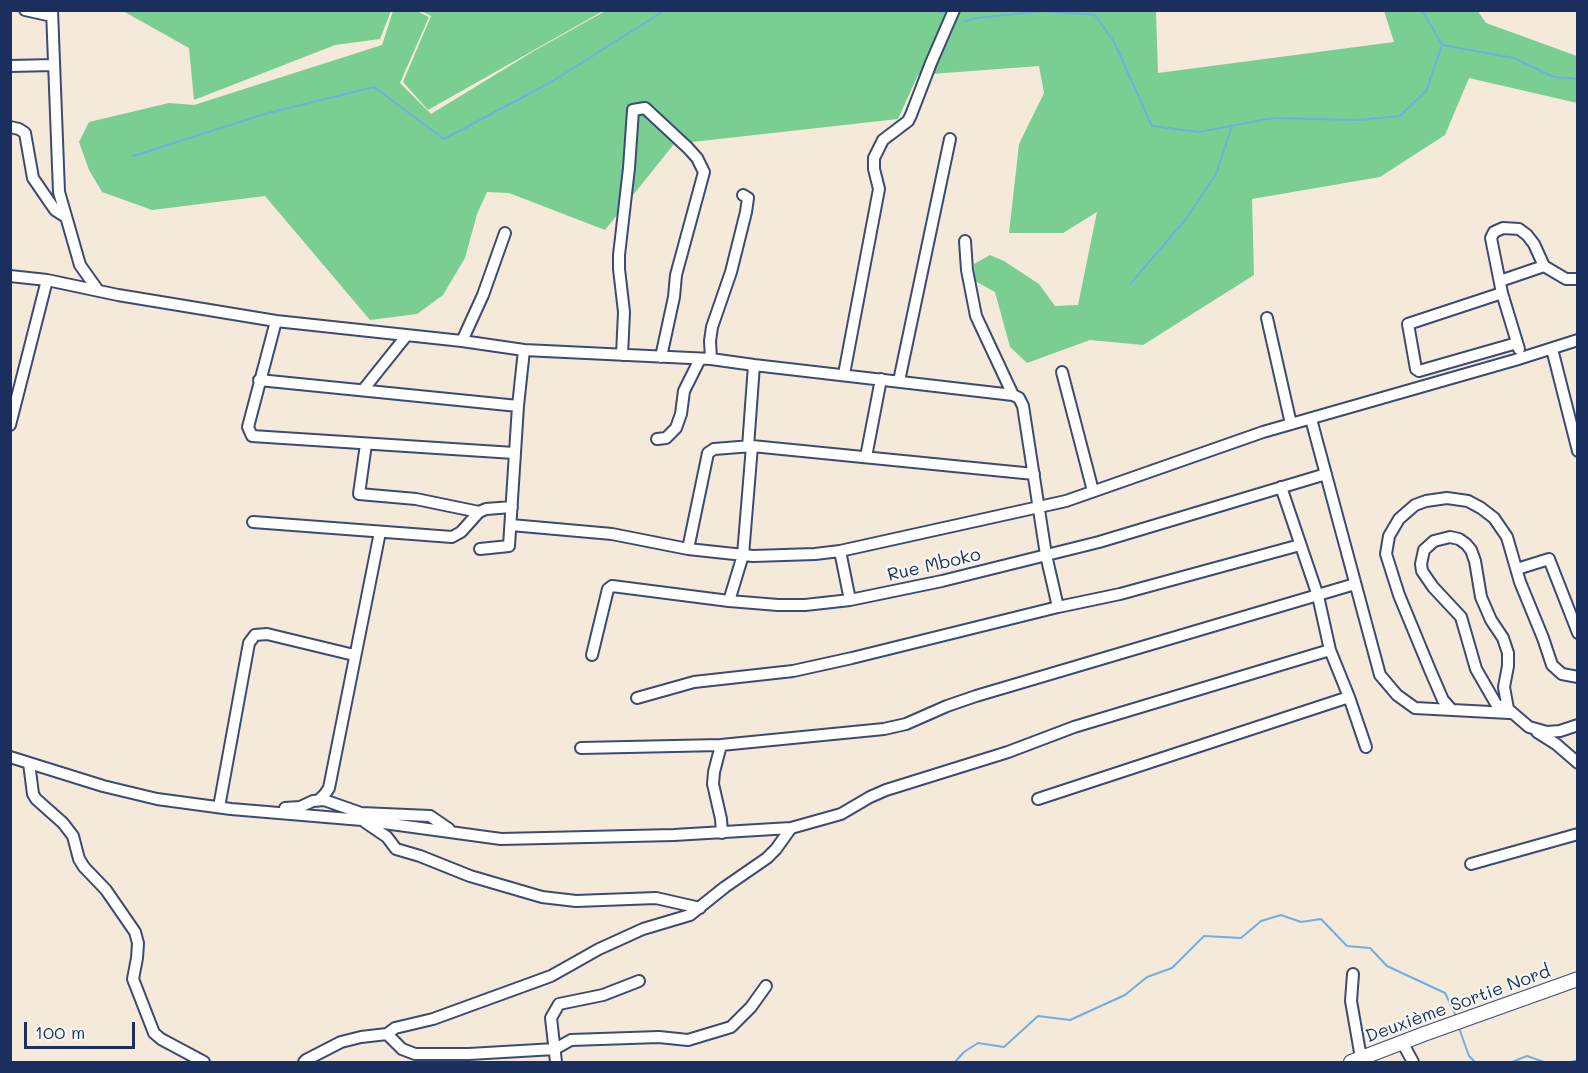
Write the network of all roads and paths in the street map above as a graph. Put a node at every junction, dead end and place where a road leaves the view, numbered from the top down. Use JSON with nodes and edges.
{"nodes":[{"id":1,"x":25,"y":10,"type":"edge"},
{"id":2,"x":954,"y":10,"type":"edge"},
{"id":3,"x":52,"y":13,"type":"edge"},
{"id":4,"x":54,"y":65,"type":"junction"},
{"id":5,"x":10,"y":66,"type":"edge"},
{"id":6,"x":10,"y":127,"type":"edge"},
{"id":7,"x":950,"y":139,"type":"dead end"},
{"id":8,"x":743,"y":195,"type":"dead end"},
{"id":9,"x":66,"y":217,"type":"junction"},
{"id":10,"x":505,"y":233,"type":"dead end"},
{"id":11,"x":965,"y":241,"type":"dead end"},
{"id":12,"x":1544,"y":266,"type":"junction"},
{"id":13,"x":10,"y":276,"type":"edge"},
{"id":14,"x":47,"y":279,"type":"junction"},
{"id":15,"x":1578,"y":279,"type":"edge"},
{"id":16,"x":1500,"y":281,"type":"junction"},
{"id":17,"x":97,"y":289,"type":"junction"},
{"id":18,"x":1502,"y":293,"type":"junction"},
{"id":19,"x":1267,"y":318,"type":"dead end"},
{"id":20,"x":276,"y":321,"type":"junction"},
{"id":21,"x":407,"y":335,"type":"junction"},
{"id":22,"x":1578,"y":339,"type":"edge"},
{"id":23,"x":462,"y":341,"type":"junction"},
{"id":24,"x":1517,"y":343,"type":"junction"},
{"id":25,"x":1552,"y":349,"type":"junction"},
{"id":26,"x":524,"y":350,"type":"junction"},
{"id":27,"x":622,"y":355,"type":"junction"},
{"id":28,"x":661,"y":357,"type":"junction"},
{"id":29,"x":1521,"y":358,"type":"junction"},
{"id":30,"x":706,"y":359,"type":"junction"},
{"id":31,"x":754,"y":365,"type":"junction"},
{"id":32,"x":1062,"y":372,"type":"dead end"},
{"id":33,"x":844,"y":374,"type":"junction"},
{"id":34,"x":880,"y":379,"type":"junction"},
{"id":35,"x":259,"y":380,"type":"junction"},
{"id":36,"x":15,"y":381,"type":"edge"},
{"id":37,"x":898,"y":381,"type":"junction"},
{"id":38,"x":363,"y":390,"type":"junction"},
{"id":39,"x":1012,"y":395,"type":"junction"},
{"id":40,"x":518,"y":405,"type":"junction"},
{"id":41,"x":1311,"y":419,"type":"junction"},
{"id":42,"x":1291,"y":424,"type":"junction"},
{"id":43,"x":10,"y":425,"type":"edge"},
{"id":44,"x":657,"y":439,"type":"dead end"},
{"id":45,"x":366,"y":444,"type":"junction"},
{"id":46,"x":750,"y":447,"type":"junction"},
{"id":47,"x":1578,"y":451,"type":"edge"},
{"id":48,"x":514,"y":453,"type":"junction"},
{"id":49,"x":866,"y":457,"type":"junction"},
{"id":50,"x":1034,"y":474,"type":"junction"},
{"id":51,"x":1326,"y":474,"type":"junction"},
{"id":52,"x":1281,"y":487,"type":"junction"},
{"id":53,"x":1093,"y":491,"type":"junction"},
{"id":54,"x":512,"y":507,"type":"junction"},
{"id":55,"x":1040,"y":508,"type":"junction"},
{"id":56,"x":479,"y":512,"type":"junction"},
{"id":57,"x":253,"y":522,"type":"dead end"},
{"id":58,"x":511,"y":525,"type":"junction"},
{"id":59,"x":380,"y":532,"type":"junction"},
{"id":60,"x":1300,"y":545,"type":"junction"},
{"id":61,"x":480,"y":549,"type":"dead end"},
{"id":62,"x":688,"y":549,"type":"junction"},
{"id":63,"x":840,"y":551,"type":"junction"},
{"id":64,"x":742,"y":555,"type":"junction"},
{"id":65,"x":1046,"y":555,"type":"junction"},
{"id":66,"x":1517,"y":569,"type":"junction"},
{"id":67,"x":1355,"y":584,"type":"junction"},
{"id":68,"x":1318,"y":596,"type":"junction"},
{"id":69,"x":850,"y":600,"type":"junction"},
{"id":70,"x":729,"y":601,"type":"junction"},
{"id":71,"x":1058,"y":607,"type":"junction"},
{"id":72,"x":1578,"y":633,"type":"edge"},
{"id":73,"x":1330,"y":650,"type":"junction"},
{"id":74,"x":354,"y":655,"type":"junction"},
{"id":75,"x":592,"y":655,"type":"dead end"},
{"id":76,"x":1578,"y":677,"type":"edge"},
{"id":77,"x":1504,"y":687,"type":"junction"},
{"id":78,"x":1489,"y":691,"type":"junction"},
{"id":79,"x":1349,"y":697,"type":"junction"},
{"id":80,"x":637,"y":698,"type":"dead end"},
{"id":81,"x":1451,"y":709,"type":"junction"},
{"id":82,"x":1509,"y":711,"type":"junction"},
{"id":83,"x":1578,"y":725,"type":"edge"},
{"id":84,"x":1530,"y":727,"type":"junction"},
{"id":85,"x":721,"y":745,"type":"junction"},
{"id":86,"x":1366,"y":747,"type":"dead end"},
{"id":87,"x":581,"y":748,"type":"dead end"},
{"id":88,"x":10,"y":757,"type":"edge"},
{"id":89,"x":29,"y":763,"type":"junction"},
{"id":90,"x":1578,"y":763,"type":"edge"},
{"id":91,"x":1038,"y":799,"type":"dead end"},
{"id":92,"x":318,"y":800,"type":"junction"},
{"id":93,"x":225,"y":808,"type":"junction"},
{"id":94,"x":362,"y":820,"type":"junction"},
{"id":95,"x":791,"y":828,"type":"junction"},
{"id":96,"x":452,"y":831,"type":"junction"},
{"id":97,"x":722,"y":833,"type":"junction"},
{"id":98,"x":1578,"y":834,"type":"edge"},
{"id":99,"x":1471,"y":864,"type":"dead end"},
{"id":100,"x":700,"y":908,"type":"junction"},
{"id":101,"x":1353,"y":974,"type":"dead end"},
{"id":102,"x":1578,"y":979,"type":"edge"},
{"id":103,"x":639,"y":981,"type":"dead end"},
{"id":104,"x":766,"y":986,"type":"dead end"},
{"id":105,"x":387,"y":1034,"type":"junction"},
{"id":106,"x":1402,"y":1042,"type":"junction"},
{"id":107,"x":555,"y":1049,"type":"junction"},
{"id":108,"x":1356,"y":1060,"type":"edge"},
{"id":109,"x":204,"y":1062,"type":"edge"},
{"id":110,"x":304,"y":1062,"type":"edge"},
{"id":111,"x":556,"y":1062,"type":"edge"},
{"id":112,"x":1413,"y":1062,"type":"edge"}],
"edges":[{"from":1,"to":3,"type":"street"},
{"from":2,"to":33,"type":"street"},
{"from":3,"to":4,"type":"street"},
{"from":4,"to":5,"type":"street"},
{"from":4,"to":9,"type":"street"},
{"from":6,"to":9,"type":"street"},
{"from":7,"to":37,"type":"street"},
{"from":8,"to":30,"type":"street"},
{"from":9,"to":17,"type":"street"},
{"from":10,"to":23,"type":"street"},
{"from":11,"to":39,"type":"street"},
{"from":12,"to":15,"type":"street"},
{"from":12,"to":16,"type":"street"},
{"from":12,"to":16,"type":"street"},
{"from":13,"to":14,"type":"street"},
{"from":14,"to":17,"type":"street"},
{"from":14,"to":36,"type":"street"},
{"from":16,"to":18,"type":"street"},
{"from":17,"to":20,"type":"street"},
{"from":18,"to":24,"type":"street"},
{"from":18,"to":24,"type":"street"},
{"from":19,"to":42,"type":"street"},
{"from":20,"to":21,"type":"street"},
{"from":20,"to":35,"type":"street"},
{"from":21,"to":23,"type":"street"},
{"from":21,"to":38,"type":"street"},
{"from":22,"to":25,"type":"street"},
{"from":23,"to":26,"type":"street"},
{"from":24,"to":29,"type":"street"},
{"from":25,"to":29,"type":"street"},
{"from":25,"to":47,"type":"street"},
{"from":26,"to":27,"type":"street"},
{"from":26,"to":40,"type":"street"},
{"from":27,"to":28,"type":"street"},
{"from":27,"to":28,"type":"street"},
{"from":28,"to":30,"type":"street"},
{"from":29,"to":41,"type":"street"},
{"from":30,"to":31,"type":"street"},
{"from":30,"to":44,"type":"street"},
{"from":31,"to":33,"type":"street"},
{"from":31,"to":46,"type":"street"},
{"from":32,"to":53,"type":"street"},
{"from":33,"to":34,"type":"street"},
{"from":34,"to":37,"type":"street"},
{"from":34,"to":49,"type":"street"},
{"from":35,"to":38,"type":"street"},
{"from":35,"to":45,"type":"street"},
{"from":36,"to":43,"type":"street"},
{"from":37,"to":39,"type":"street"},
{"from":38,"to":40,"type":"street"},
{"from":39,"to":50,"type":"street"},
{"from":40,"to":48,"type":"street"},
{"from":41,"to":42,"type":"street"},
{"from":41,"to":51,"type":"street"},
{"from":42,"to":53,"type":"street"},
{"from":45,"to":48,"type":"street"},
{"from":45,"to":56,"type":"street"},
{"from":46,"to":49,"type":"street"},
{"from":46,"to":62,"type":"street"},
{"from":46,"to":64,"type":"street"},
{"from":48,"to":54,"type":"street"},
{"from":49,"to":50,"type":"street"},
{"from":50,"to":55,"type":"street"},
{"from":51,"to":52,"type":"street","name":"Rue Mboko"},
{"from":51,"to":67,"type":"street"},
{"from":52,"to":60,"type":"street"},
{"from":52,"to":65,"type":"street","name":"Rue Mboko"},
{"from":53,"to":55,"type":"street"},
{"from":54,"to":56,"type":"street"},
{"from":54,"to":58,"type":"street"},
{"from":55,"to":63,"type":"street"},
{"from":55,"to":65,"type":"street"},
{"from":56,"to":59,"type":"street"},
{"from":57,"to":59,"type":"street"},
{"from":58,"to":61,"type":"street"},
{"from":58,"to":62,"type":"street"},
{"from":59,"to":74,"type":"street"},
{"from":60,"to":68,"type":"street"},
{"from":60,"to":71,"type":"street"},
{"from":62,"to":64,"type":"street"},
{"from":63,"to":64,"type":"street"},
{"from":63,"to":69,"type":"street"},
{"from":64,"to":70,"type":"street"},
{"from":65,"to":69,"type":"street","name":"Rue Mboko"},
{"from":65,"to":71,"type":"street"},
{"from":66,"to":72,"type":"street"},
{"from":66,"to":76,"type":"street"},
{"from":66,"to":81,"type":"street"},
{"from":67,"to":68,"type":"street"},
{"from":67,"to":81,"type":"street"},
{"from":68,"to":73,"type":"street"},
{"from":68,"to":85,"type":"street"},
{"from":69,"to":70,"type":"street","name":"Rue Mboko"},
{"from":70,"to":75,"type":"street","name":"Rue Mboko"},
{"from":71,"to":80,"type":"street"},
{"from":73,"to":79,"type":"street"},
{"from":73,"to":95,"type":"street"},
{"from":74,"to":92,"type":"street"},
{"from":74,"to":93,"type":"street"},
{"from":77,"to":78,"type":"street"},
{"from":77,"to":78,"type":"street"},
{"from":77,"to":82,"type":"street"},
{"from":78,"to":82,"type":"street"},
{"from":79,"to":86,"type":"street"},
{"from":79,"to":91,"type":"street"},
{"from":81,"to":82,"type":"street"},
{"from":82,"to":84,"type":"street"},
{"from":83,"to":84,"type":"street"},
{"from":84,"to":90,"type":"street"},
{"from":85,"to":87,"type":"street"},
{"from":85,"to":97,"type":"street"},
{"from":88,"to":89,"type":"street"},
{"from":89,"to":93,"type":"street"},
{"from":89,"to":109,"type":"street"},
{"from":92,"to":93,"type":"street"},
{"from":92,"to":96,"type":"street"},
{"from":93,"to":94,"type":"street"},
{"from":94,"to":96,"type":"street"},
{"from":94,"to":100,"type":"street"},
{"from":95,"to":97,"type":"street"},
{"from":95,"to":100,"type":"street"},
{"from":96,"to":97,"type":"street"},
{"from":98,"to":99,"type":"street"},
{"from":100,"to":105,"type":"street"},
{"from":101,"to":108,"type":"street"},
{"from":102,"to":106,"type":"main road","name":"Deuxième Sortie Nord"},
{"from":103,"to":107,"type":"street"},
{"from":104,"to":107,"type":"street"},
{"from":105,"to":107,"type":"street"},
{"from":105,"to":110,"type":"street"},
{"from":106,"to":108,"type":"main road","name":"Deuxième Sortie Nord"},
{"from":106,"to":112,"type":"street"},
{"from":107,"to":111,"type":"street"}]}
